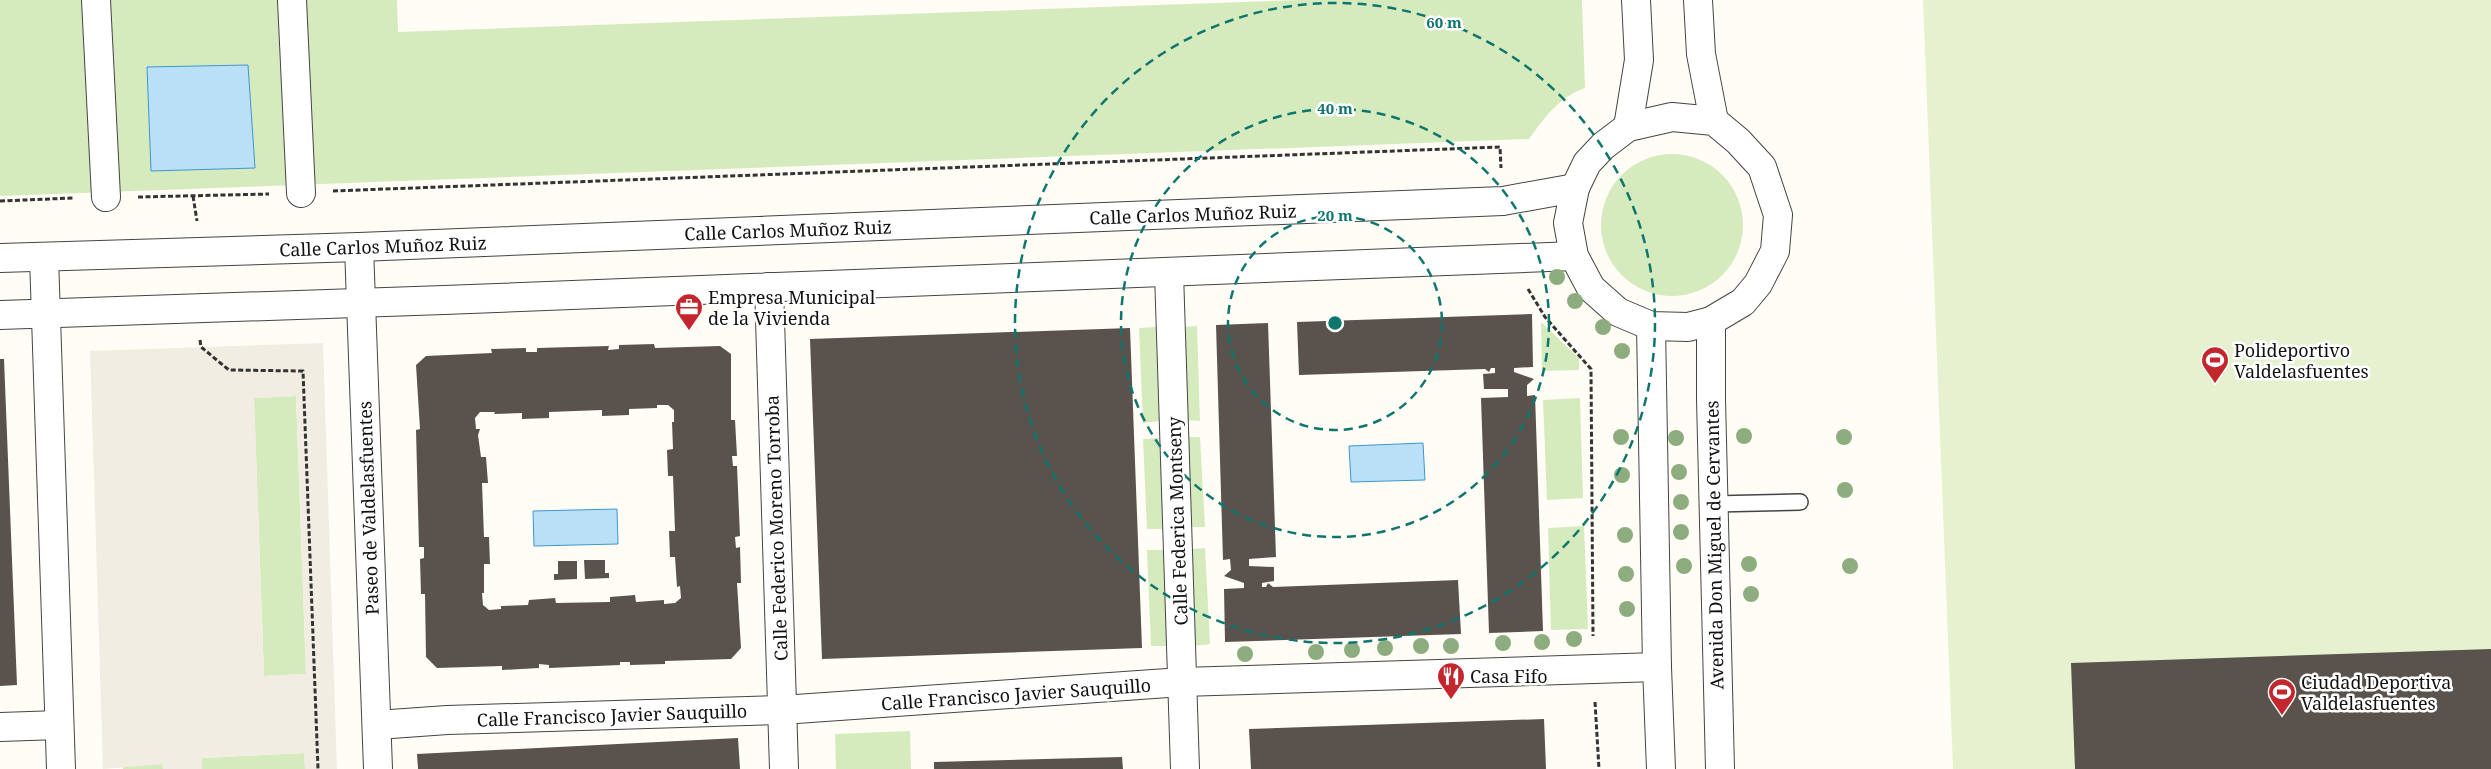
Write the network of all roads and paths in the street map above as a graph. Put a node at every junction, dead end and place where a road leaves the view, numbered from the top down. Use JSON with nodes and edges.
{"nodes":[{"id":1,"x":96,"y":0,"type":"edge"},
{"id":2,"x":292,"y":0,"type":"edge"},
{"id":3,"x":1636,"y":0,"type":"edge"},
{"id":4,"x":1698,"y":0,"type":"edge"},
{"id":5,"x":1714,"y":122,"type":"junction"},
{"id":6,"x":1628,"y":127,"type":"junction"},
{"id":7,"x":1575,"y":188,"type":"junction"},
{"id":8,"x":300,"y":193,"type":"junction"},
{"id":9,"x":106,"y":197,"type":"junction"},
{"id":10,"x":0,"y":201,"type":"edge"},
{"id":11,"x":1503,"y":201,"type":"junction"},
{"id":12,"x":359,"y":247,"type":"junction"},
{"id":13,"x":1574,"y":256,"type":"junction"},
{"id":14,"x":44,"y":257,"type":"junction"},
{"id":15,"x":0,"y":258,"type":"edge"},
{"id":16,"x":1512,"y":260,"type":"junction"},
{"id":17,"x":1169,"y":273,"type":"junction"},
{"id":18,"x":769,"y":287,"type":"junction"},
{"id":19,"x":362,"y":302,"type":"junction"},
{"id":20,"x":47,"y":313,"type":"junction"},
{"id":21,"x":0,"y":315,"type":"edge"},
{"id":22,"x":1711,"y":320,"type":"junction"},
{"id":23,"x":1651,"y":326,"type":"junction"},
{"id":24,"x":229,"y":370,"type":"dead end"},
{"id":25,"x":1800,"y":502,"type":"dead end"},
{"id":26,"x":1713,"y":504,"type":"junction"},
{"id":27,"x":1657,"y":667,"type":"junction"},
{"id":28,"x":1594,"y":669,"type":"junction"},
{"id":29,"x":1182,"y":682,"type":"junction"},
{"id":30,"x":782,"y":710,"type":"junction"},
{"id":31,"x":59,"y":725,"type":"junction"},
{"id":32,"x":377,"y":725,"type":"junction"},
{"id":33,"x":0,"y":727,"type":"edge"},
{"id":34,"x":61,"y":769,"type":"edge"},
{"id":35,"x":318,"y":769,"type":"edge"},
{"id":36,"x":378,"y":769,"type":"edge"},
{"id":37,"x":784,"y":769,"type":"edge"},
{"id":38,"x":1186,"y":769,"type":"edge"},
{"id":39,"x":1599,"y":769,"type":"edge"},
{"id":40,"x":1661,"y":769,"type":"edge"},
{"id":41,"x":1720,"y":769,"type":"edge"}],
"edges":[{"from":1,"to":9,"type":"street"},
{"from":2,"to":8,"type":"street"},
{"from":3,"to":6,"type":"street"},
{"from":4,"to":5,"type":"street"},
{"from":5,"to":6,"type":"street"},
{"from":5,"to":22,"type":"street"},
{"from":6,"to":7,"type":"street"},
{"from":7,"to":11,"type":"street","name":"Calle Carlos Muñoz Ruiz"},
{"from":7,"to":13,"type":"street"},
{"from":8,"to":9,"type":"path"},
{"from":8,"to":11,"type":"path"},
{"from":9,"to":10,"type":"path"},
{"from":11,"to":12,"type":"street","name":"Calle Carlos Muñoz Ruiz"},
{"from":12,"to":14,"type":"street","name":"Calle Carlos Muñoz Ruiz"},
{"from":12,"to":19,"type":"street","name":"Paseo de Valdelasfuentes"},
{"from":13,"to":16,"type":"street"},
{"from":13,"to":23,"type":"street"},
{"from":14,"to":15,"type":"street","name":"Calle Carlos Muñoz Ruiz"},
{"from":14,"to":20,"type":"street"},
{"from":16,"to":17,"type":"street"},
{"from":16,"to":28,"type":"path"},
{"from":17,"to":18,"type":"street"},
{"from":17,"to":29,"type":"street","name":"Calle Federica Montseny"},
{"from":18,"to":19,"type":"street"},
{"from":18,"to":30,"type":"street","name":"Calle Federico Moreno Torroba"},
{"from":19,"to":20,"type":"street"},
{"from":19,"to":32,"type":"street","name":"Paseo de Valdelasfuentes"},
{"from":20,"to":21,"type":"street"},
{"from":20,"to":31,"type":"street"},
{"from":22,"to":23,"type":"street"},
{"from":22,"to":26,"type":"street","name":"Avenida Don Miguel de Cervantes"},
{"from":23,"to":27,"type":"street"},
{"from":24,"to":35,"type":"path"},
{"from":25,"to":26,"type":"lane"},
{"from":26,"to":41,"type":"street","name":"Avenida Don Miguel de Cervantes"},
{"from":27,"to":28,"type":"street","name":"Calle Francisco Javier Sauquillo"},
{"from":27,"to":40,"type":"street"},
{"from":28,"to":29,"type":"street","name":"Calle Francisco Javier Sauquillo"},
{"from":28,"to":39,"type":"path"},
{"from":29,"to":30,"type":"street","name":"Calle Francisco Javier Sauquillo"},
{"from":29,"to":38,"type":"street","name":"Calle Federica Montseny"},
{"from":30,"to":32,"type":"street","name":"Calle Francisco Javier Sauquillo"},
{"from":30,"to":37,"type":"street","name":"Calle Federico Moreno Torroba"},
{"from":31,"to":33,"type":"street"},
{"from":31,"to":34,"type":"street"},
{"from":32,"to":36,"type":"street","name":"Paseo de Valdelasfuentes"}]}
